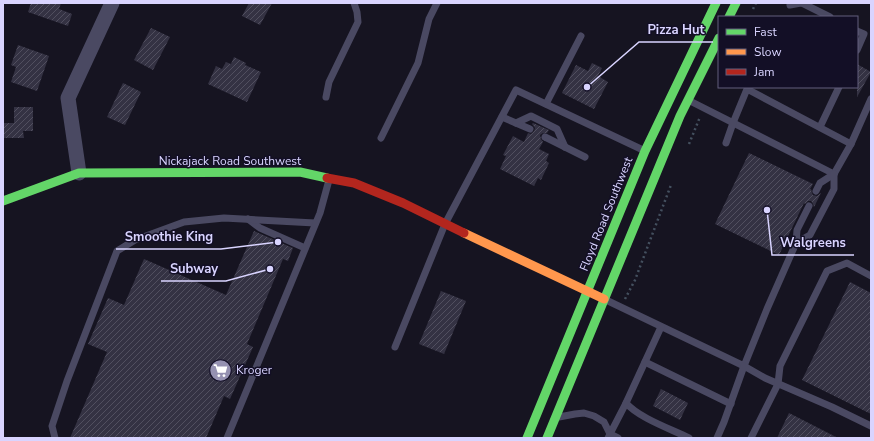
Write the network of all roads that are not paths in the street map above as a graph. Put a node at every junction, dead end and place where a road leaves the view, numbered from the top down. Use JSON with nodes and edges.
{"nodes":[{"id":1,"x":112,"y":3,"type":"edge"},
{"id":2,"x":354,"y":3,"type":"edge"},
{"id":3,"x":437,"y":3,"type":"edge"},
{"id":4,"x":716,"y":3,"type":"edge"},
{"id":5,"x":736,"y":3,"type":"edge"},
{"id":6,"x":801,"y":3,"type":"edge"},
{"id":7,"x":790,"y":5,"type":"dead end"},
{"id":8,"x":730,"y":16,"type":"edge"},
{"id":9,"x":828,"y":16,"type":"edge"},
{"id":10,"x":858,"y":31,"type":"edge"},
{"id":11,"x":581,"y":36,"type":"dead end"},
{"id":12,"x":718,"y":40,"type":"edge"},
{"id":13,"x":858,"y":48,"type":"edge"},
{"id":14,"x":839,"y":88,"type":"edge"},
{"id":15,"x":326,"y":97,"type":"dead end"},
{"id":16,"x":871,"y":99,"type":"edge"},
{"id":17,"x":688,"y":100,"type":"junction"},
{"id":18,"x":546,"y":104,"type":"junction"},
{"id":19,"x":502,"y":117,"type":"junction"},
{"id":20,"x":516,"y":123,"type":"junction"},
{"id":21,"x":732,"y":123,"type":"junction"},
{"id":22,"x":820,"y":127,"type":"junction"},
{"id":23,"x":530,"y":129,"type":"dead end"},
{"id":24,"x":545,"y":137,"type":"dead end"},
{"id":25,"x":381,"y":138,"type":"dead end"},
{"id":26,"x":726,"y":143,"type":"dead end"},
{"id":27,"x":851,"y":144,"type":"junction"},
{"id":28,"x":565,"y":147,"type":"junction"},
{"id":29,"x":646,"y":151,"type":"junction"},
{"id":30,"x":585,"y":157,"type":"dead end"},
{"id":31,"x":79,"y":173,"type":"junction"},
{"id":32,"x":834,"y":174,"type":"junction"},
{"id":33,"x":329,"y":178,"type":"junction"},
{"id":34,"x":816,"y":191,"type":"dead end"},
{"id":35,"x":3,"y":201,"type":"edge"},
{"id":36,"x":809,"y":206,"type":"dead end"},
{"id":37,"x":248,"y":219,"type":"junction"},
{"id":38,"x":316,"y":223,"type":"junction"},
{"id":39,"x":445,"y":224,"type":"junction"},
{"id":40,"x":796,"y":243,"type":"junction"},
{"id":41,"x":305,"y":248,"type":"junction"},
{"id":42,"x":871,"y":276,"type":"edge"},
{"id":43,"x":587,"y":292,"type":"junction"},
{"id":44,"x":604,"y":299,"type":"junction"},
{"id":45,"x":660,"y":327,"type":"junction"},
{"id":46,"x":395,"y":347,"type":"dead end"},
{"id":47,"x":645,"y":362,"type":"junction"},
{"id":48,"x":744,"y":366,"type":"junction"},
{"id":49,"x":778,"y":384,"type":"junction"},
{"id":50,"x":626,"y":403,"type":"junction"},
{"id":51,"x":731,"y":404,"type":"junction"},
{"id":52,"x":555,"y":418,"type":"junction"},
{"id":53,"x":871,"y":426,"type":"edge"},
{"id":54,"x":609,"y":436,"type":"edge"},
{"id":55,"x":55,"y":438,"type":"edge"},
{"id":56,"x":227,"y":438,"type":"edge"},
{"id":57,"x":527,"y":438,"type":"edge"},
{"id":58,"x":547,"y":438,"type":"edge"},
{"id":59,"x":618,"y":438,"type":"edge"},
{"id":60,"x":690,"y":438,"type":"edge"},
{"id":61,"x":717,"y":438,"type":"edge"},
{"id":62,"x":751,"y":438,"type":"edge"}],
"edges":[{"from":1,"to":31,"type":"street"},
{"from":2,"to":15,"type":"lane"},
{"from":3,"to":25,"type":"lane"},
{"from":4,"to":29,"type":"main road","name":"Floyd Road Southwest"},
{"from":5,"to":8,"type":"main road"},
{"from":6,"to":7,"type":"lane"},
{"from":6,"to":9,"type":"lane"},
{"from":10,"to":13,"type":"lane"},
{"from":11,"to":18,"type":"lane"},
{"from":12,"to":17,"type":"main road"},
{"from":14,"to":22,"type":"lane"},
{"from":16,"to":27,"type":"lane"},
{"from":17,"to":21,"type":"lane"},
{"from":17,"to":44,"type":"main road"},
{"from":18,"to":19,"type":"lane"},
{"from":18,"to":29,"type":"lane"},
{"from":19,"to":20,"type":"lane"},
{"from":19,"to":39,"type":"lane"},
{"from":20,"to":23,"type":"lane"},
{"from":20,"to":28,"type":"lane"},
{"from":21,"to":22,"type":"lane"},
{"from":21,"to":26,"type":"lane"},
{"from":21,"to":32,"type":"lane"},
{"from":22,"to":27,"type":"lane"},
{"from":24,"to":28,"type":"lane"},
{"from":27,"to":32,"type":"lane"},
{"from":28,"to":30,"type":"lane"},
{"from":29,"to":43,"type":"main road","name":"Floyd Road Southwest"},
{"from":31,"to":33,"type":"main road","name":"Nickajack Road Southwest"},
{"from":31,"to":35,"type":"main road","name":"Nickajack Road Southwest"},
{"from":32,"to":34,"type":"lane"},
{"from":32,"to":40,"type":"lane"},
{"from":33,"to":38,"type":"lane"},
{"from":33,"to":39,"type":"main road","name":"Nickajack Road Southwest"},
{"from":36,"to":40,"type":"lane"},
{"from":37,"to":38,"type":"lane"},
{"from":37,"to":41,"type":"lane"},
{"from":37,"to":55,"type":"lane"},
{"from":38,"to":41,"type":"lane"},
{"from":39,"to":43,"type":"main road","name":"Nickajack Road Southwest"},
{"from":39,"to":46,"type":"lane"},
{"from":40,"to":48,"type":"lane"},
{"from":41,"to":56,"type":"lane"},
{"from":42,"to":49,"type":"lane"},
{"from":43,"to":44,"type":"main road","name":"Nickajack Road Southwest"},
{"from":43,"to":57,"type":"main road","name":"Floyd Road Southwest"},
{"from":44,"to":45,"type":"lane"},
{"from":44,"to":52,"type":"main road"},
{"from":45,"to":47,"type":"lane"},
{"from":45,"to":48,"type":"lane"},
{"from":47,"to":50,"type":"lane"},
{"from":47,"to":51,"type":"lane"},
{"from":48,"to":49,"type":"lane"},
{"from":48,"to":51,"type":"lane"},
{"from":49,"to":53,"type":"lane"},
{"from":49,"to":62,"type":"lane"},
{"from":50,"to":54,"type":"lane"},
{"from":50,"to":60,"type":"lane"},
{"from":51,"to":61,"type":"lane"},
{"from":52,"to":54,"type":"lane"},
{"from":52,"to":58,"type":"main road"},
{"from":54,"to":59,"type":"lane"}]}
